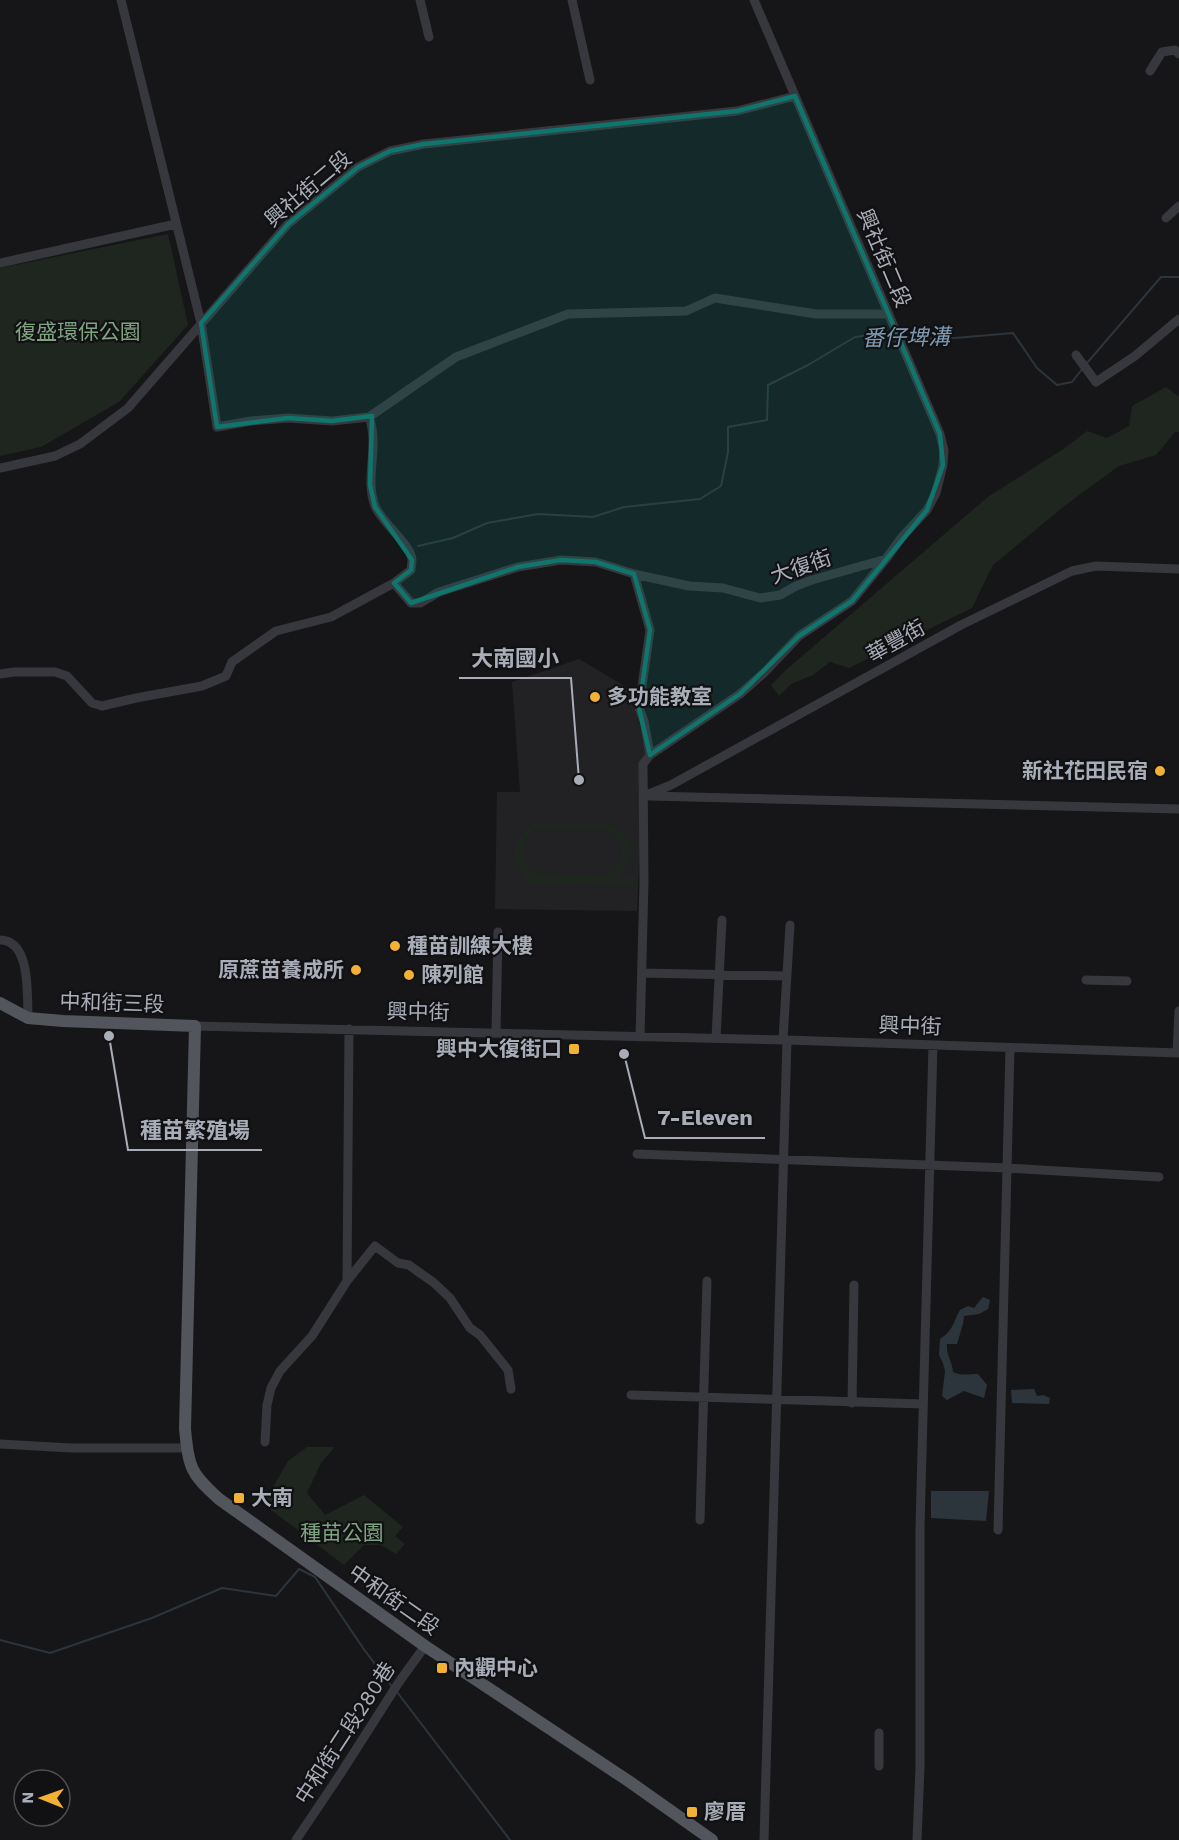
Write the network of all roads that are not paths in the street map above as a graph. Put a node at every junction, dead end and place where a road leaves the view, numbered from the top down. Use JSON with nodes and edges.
{"nodes":[{"id":1,"x":121,"y":0,"type":"edge"},
{"id":2,"x":420,"y":0,"type":"edge"},
{"id":3,"x":572,"y":0,"type":"edge"},
{"id":4,"x":754,"y":0,"type":"edge"},
{"id":5,"x":429,"y":37,"type":"dead end"},
{"id":6,"x":1179,"y":54,"type":"edge"},
{"id":7,"x":1150,"y":71,"type":"dead end"},
{"id":8,"x":590,"y":80,"type":"dead end"},
{"id":9,"x":795,"y":96,"type":"junction"},
{"id":10,"x":1179,"y":206,"type":"edge"},
{"id":11,"x":1166,"y":219,"type":"dead end"},
{"id":12,"x":176,"y":224,"type":"junction"},
{"id":13,"x":0,"y":263,"type":"edge"},
{"id":14,"x":889,"y":314,"type":"junction"},
{"id":15,"x":1179,"y":319,"type":"edge"},
{"id":16,"x":201,"y":323,"type":"junction"},
{"id":17,"x":1076,"y":355,"type":"dead end"},
{"id":18,"x":369,"y":417,"type":"junction"},
{"id":19,"x":0,"y":468,"type":"edge"},
{"id":20,"x":886,"y":560,"type":"junction"},
{"id":21,"x":1179,"y":569,"type":"edge"},
{"id":22,"x":634,"y":574,"type":"junction"},
{"id":23,"x":394,"y":583,"type":"junction"},
{"id":24,"x":0,"y":674,"type":"edge"},
{"id":25,"x":650,"y":755,"type":"junction"},
{"id":26,"x":644,"y":796,"type":"junction"},
{"id":27,"x":1179,"y":809,"type":"edge"},
{"id":28,"x":723,"y":920,"type":"dead end"},
{"id":29,"x":790,"y":925,"type":"dead end"},
{"id":30,"x":498,"y":932,"type":"dead end"},
{"id":31,"x":0,"y":940,"type":"edge"},
{"id":32,"x":642,"y":973,"type":"junction"},
{"id":33,"x":719,"y":975,"type":"junction"},
{"id":34,"x":787,"y":976,"type":"junction"},
{"id":35,"x":1086,"y":980,"type":"dead end"},
{"id":36,"x":1127,"y":981,"type":"dead end"},
{"id":37,"x":0,"y":1003,"type":"edge"},
{"id":38,"x":1179,"y":1011,"type":"edge"},
{"id":39,"x":28,"y":1018,"type":"junction"},
{"id":40,"x":195,"y":1026,"type":"junction"},
{"id":41,"x":350,"y":1029,"type":"junction"},
{"id":42,"x":496,"y":1032,"type":"junction"},
{"id":43,"x":640,"y":1037,"type":"junction"},
{"id":44,"x":716,"y":1038,"type":"junction"},
{"id":45,"x":785,"y":1040,"type":"junction"},
{"id":46,"x":933,"y":1045,"type":"junction"},
{"id":47,"x":1010,"y":1048,"type":"junction"},
{"id":48,"x":1178,"y":1053,"type":"edge"},
{"id":49,"x":637,"y":1154,"type":"dead end"},
{"id":50,"x":783,"y":1160,"type":"junction"},
{"id":51,"x":930,"y":1165,"type":"junction"},
{"id":52,"x":1007,"y":1168,"type":"junction"},
{"id":53,"x":1159,"y":1177,"type":"dead end"},
{"id":54,"x":347,"y":1281,"type":"junction"},
{"id":55,"x":707,"y":1281,"type":"dead end"},
{"id":56,"x":854,"y":1285,"type":"dead end"},
{"id":57,"x":511,"y":1389,"type":"dead end"},
{"id":58,"x":631,"y":1395,"type":"dead end"},
{"id":59,"x":703,"y":1397,"type":"junction"},
{"id":60,"x":777,"y":1400,"type":"junction"},
{"id":61,"x":852,"y":1403,"type":"junction"},
{"id":62,"x":923,"y":1404,"type":"junction"},
{"id":63,"x":265,"y":1442,"type":"dead end"},
{"id":64,"x":0,"y":1444,"type":"edge"},
{"id":65,"x":187,"y":1448,"type":"junction"},
{"id":66,"x":700,"y":1520,"type":"dead end"},
{"id":67,"x":998,"y":1530,"type":"dead end"},
{"id":68,"x":425,"y":1646,"type":"junction"},
{"id":69,"x":879,"y":1733,"type":"dead end"},
{"id":70,"x":879,"y":1766,"type":"dead end"},
{"id":71,"x":296,"y":1840,"type":"edge"},
{"id":72,"x":712,"y":1840,"type":"edge"},
{"id":73,"x":764,"y":1840,"type":"edge"},
{"id":74,"x":917,"y":1840,"type":"edge"}],
"edges":[{"from":1,"to":12,"type":"street"},
{"from":2,"to":5,"type":"street"},
{"from":3,"to":8,"type":"street"},
{"from":4,"to":9,"type":"street","name":"興社街二段"},
{"from":6,"to":7,"type":"street"},
{"from":9,"to":14,"type":"street","name":"興社街二段"},
{"from":9,"to":16,"type":"street","name":"興社街二段"},
{"from":10,"to":11,"type":"street"},
{"from":12,"to":13,"type":"street"},
{"from":12,"to":16,"type":"street"},
{"from":14,"to":18,"type":"street"},
{"from":14,"to":20,"type":"street","name":"興社街二段"},
{"from":15,"to":17,"type":"street"},
{"from":16,"to":18,"type":"street"},
{"from":16,"to":19,"type":"street","name":"興社街二段"},
{"from":18,"to":23,"type":"street"},
{"from":20,"to":22,"type":"street","name":"大復街"},
{"from":20,"to":25,"type":"street"},
{"from":21,"to":26,"type":"street","name":"華豐街"},
{"from":22,"to":23,"type":"street","name":"大復街"},
{"from":22,"to":25,"type":"street"},
{"from":23,"to":24,"type":"street"},
{"from":25,"to":26,"type":"street"},
{"from":26,"to":27,"type":"street"},
{"from":26,"to":32,"type":"street"},
{"from":28,"to":33,"type":"street"},
{"from":29,"to":34,"type":"street"},
{"from":30,"to":42,"type":"street"},
{"from":31,"to":39,"type":"street","name":"中和街三段"},
{"from":32,"to":33,"type":"street"},
{"from":32,"to":43,"type":"street"},
{"from":33,"to":34,"type":"street"},
{"from":33,"to":44,"type":"street"},
{"from":34,"to":45,"type":"street"},
{"from":35,"to":36,"type":"street"},
{"from":37,"to":39,"type":"main road","name":"中和街三段"},
{"from":38,"to":48,"type":"street"},
{"from":39,"to":40,"type":"main road","name":"中和街三段"},
{"from":40,"to":41,"type":"street","name":"興中街"},
{"from":40,"to":65,"type":"main road","name":"中和街二段"},
{"from":41,"to":42,"type":"street","name":"興中街"},
{"from":41,"to":54,"type":"street"},
{"from":42,"to":43,"type":"street","name":"興中街"},
{"from":43,"to":44,"type":"street","name":"興中街"},
{"from":44,"to":45,"type":"street","name":"興中街"},
{"from":45,"to":46,"type":"street","name":"興中街"},
{"from":45,"to":50,"type":"street"},
{"from":46,"to":47,"type":"street","name":"興中街"},
{"from":46,"to":51,"type":"street"},
{"from":47,"to":48,"type":"street","name":"興中街"},
{"from":47,"to":52,"type":"street"},
{"from":49,"to":50,"type":"street"},
{"from":50,"to":51,"type":"street"},
{"from":50,"to":60,"type":"street"},
{"from":51,"to":52,"type":"street"},
{"from":51,"to":62,"type":"street"},
{"from":52,"to":53,"type":"street"},
{"from":52,"to":67,"type":"street"},
{"from":54,"to":57,"type":"street"},
{"from":54,"to":63,"type":"street"},
{"from":55,"to":59,"type":"street"},
{"from":56,"to":61,"type":"street"},
{"from":58,"to":59,"type":"street"},
{"from":59,"to":60,"type":"street"},
{"from":59,"to":66,"type":"street"},
{"from":60,"to":61,"type":"street"},
{"from":60,"to":73,"type":"street"},
{"from":61,"to":62,"type":"street"},
{"from":62,"to":74,"type":"street"},
{"from":64,"to":65,"type":"street"},
{"from":65,"to":68,"type":"main road","name":"中和街二段"},
{"from":68,"to":71,"type":"street","name":"中和街二段280巷"},
{"from":68,"to":72,"type":"main road","name":"中和街二段"},
{"from":69,"to":70,"type":"street"}]}
